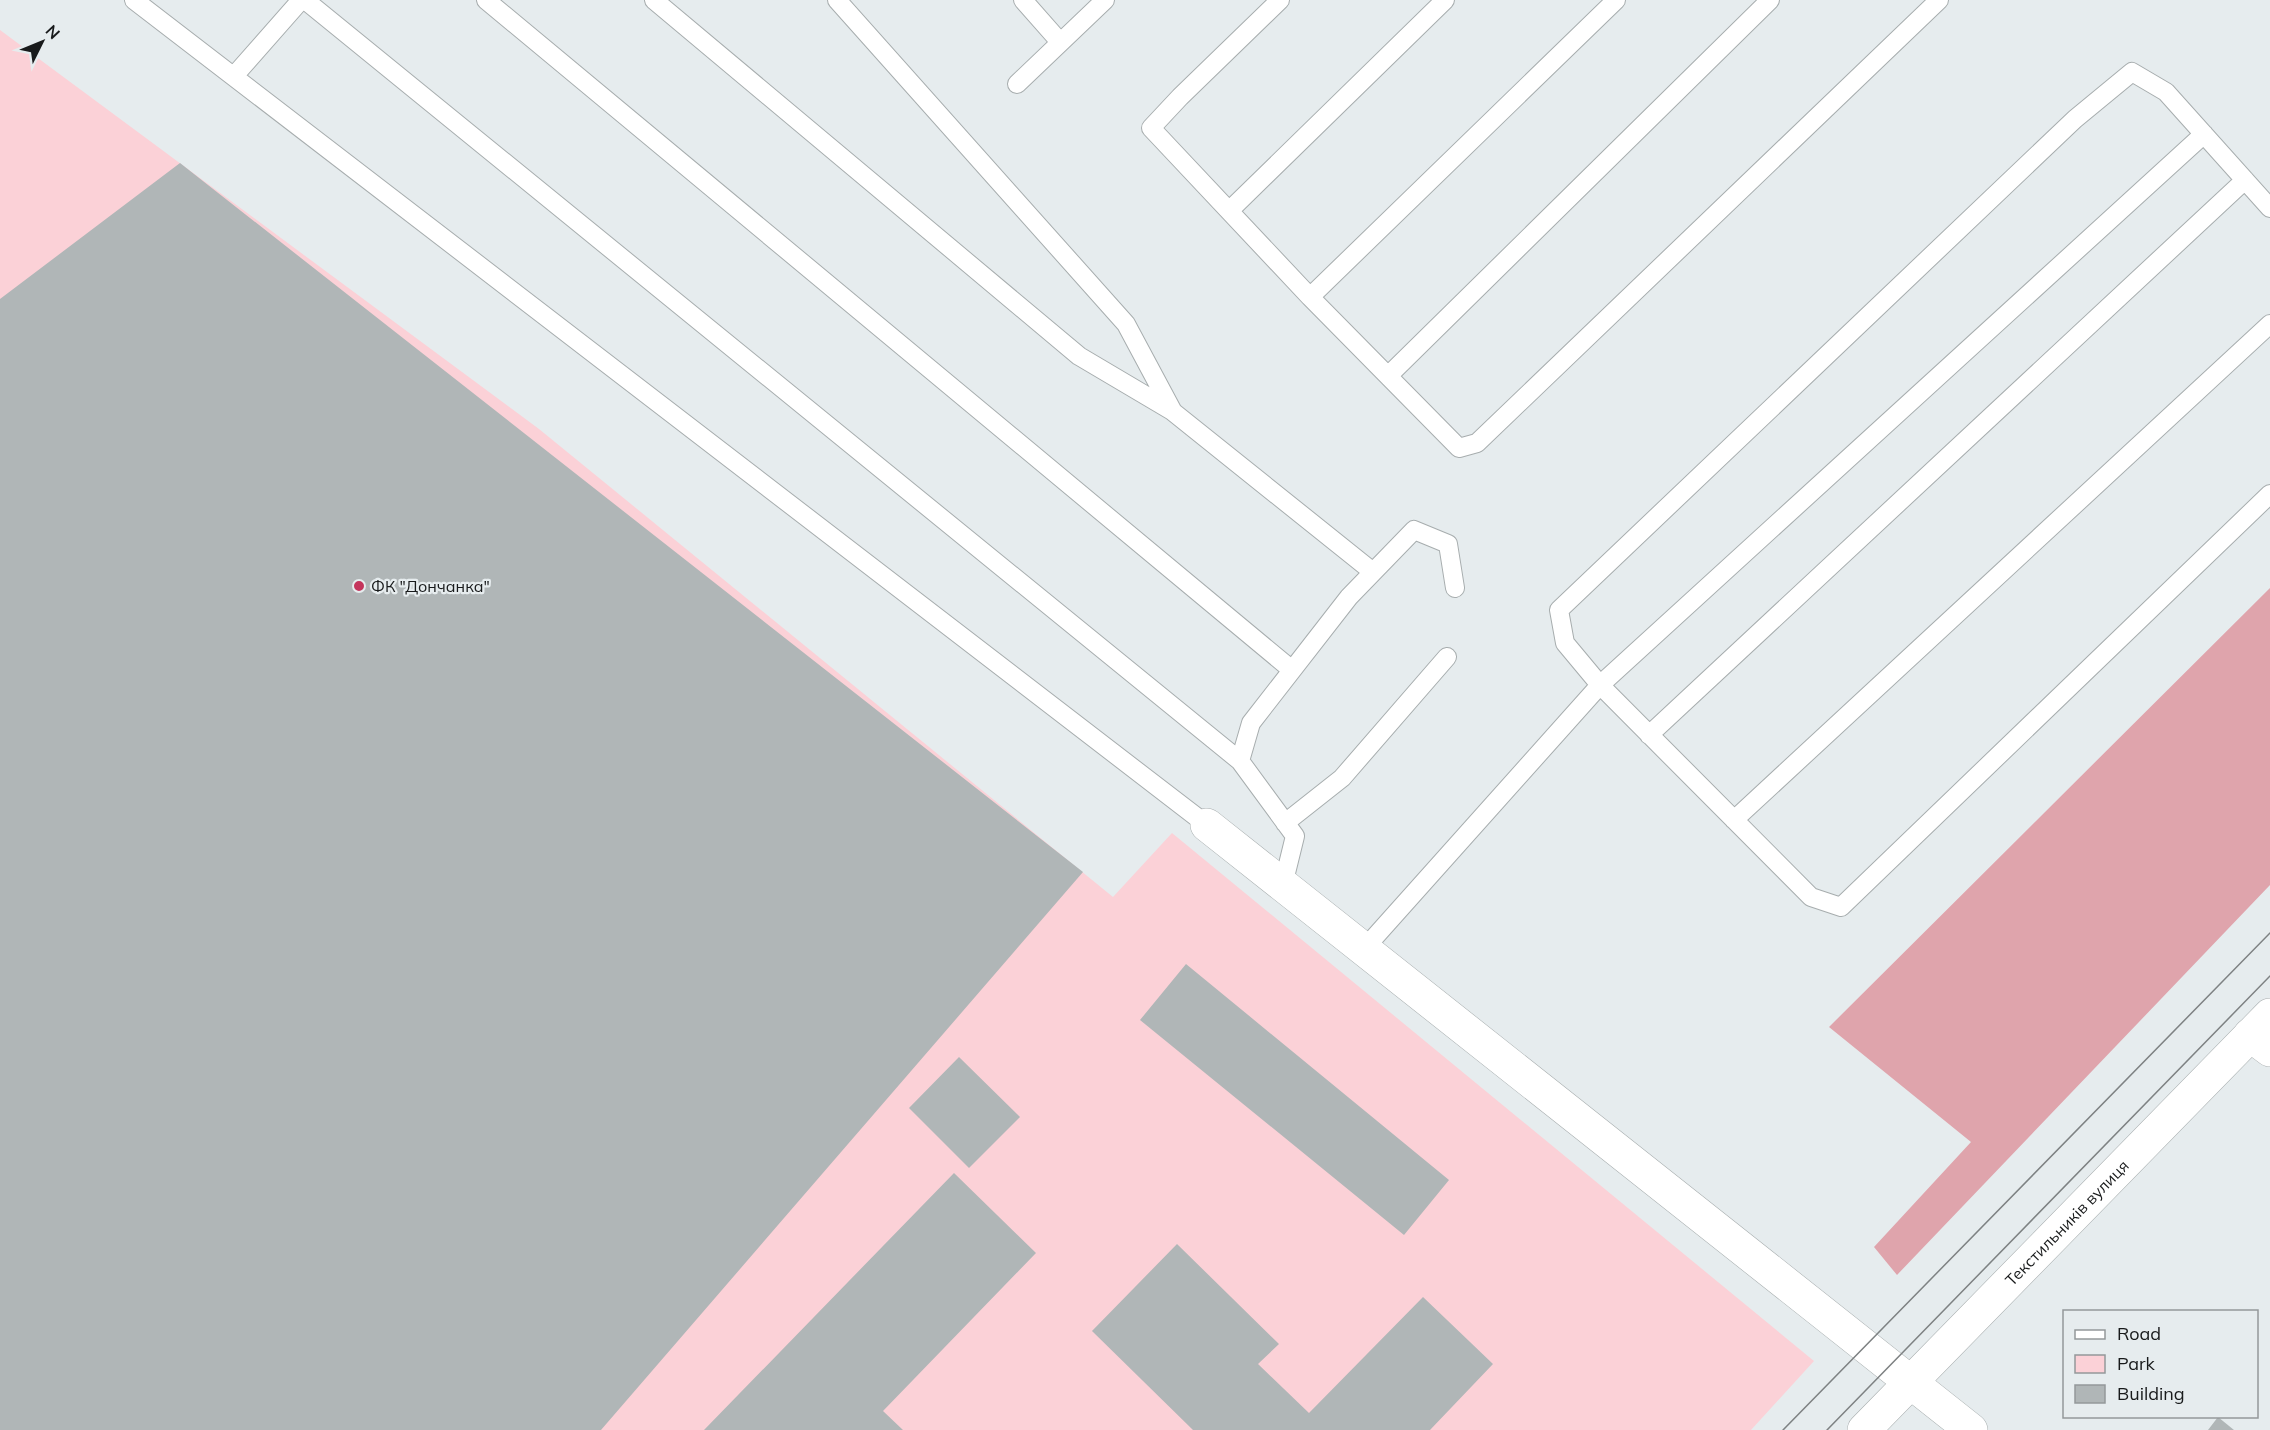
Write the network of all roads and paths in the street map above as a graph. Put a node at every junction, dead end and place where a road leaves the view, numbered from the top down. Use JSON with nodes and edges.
{"nodes":[{"id":1,"x":134,"y":0,"type":"edge"},
{"id":2,"x":303,"y":0,"type":"edge"},
{"id":3,"x":486,"y":0,"type":"edge"},
{"id":4,"x":654,"y":0,"type":"edge"},
{"id":5,"x":837,"y":0,"type":"edge"},
{"id":6,"x":1023,"y":0,"type":"edge"},
{"id":7,"x":1105,"y":0,"type":"edge"},
{"id":8,"x":1280,"y":0,"type":"edge"},
{"id":9,"x":1445,"y":0,"type":"edge"},
{"id":10,"x":1616,"y":0,"type":"edge"},
{"id":11,"x":1770,"y":0,"type":"edge"},
{"id":12,"x":1939,"y":0,"type":"edge"},
{"id":13,"x":1060,"y":42,"type":"junction"},
{"id":14,"x":234,"y":76,"type":"junction"},
{"id":15,"x":1017,"y":84,"type":"dead end"},
{"id":16,"x":2204,"y":134,"type":"junction"},
{"id":17,"x":2245,"y":180,"type":"junction"},
{"id":18,"x":2270,"y":208,"type":"edge"},
{"id":19,"x":1229,"y":211,"type":"junction"},
{"id":20,"x":1310,"y":297,"type":"junction"},
{"id":21,"x":2270,"y":324,"type":"edge"},
{"id":22,"x":1388,"y":376,"type":"junction"},
{"id":23,"x":1172,"y":411,"type":"junction"},
{"id":24,"x":2270,"y":494,"type":"edge"},
{"id":25,"x":1373,"y":572,"type":"junction"},
{"id":26,"x":1455,"y":588,"type":"dead end"},
{"id":27,"x":1447,"y":657,"type":"dead end"},
{"id":28,"x":1292,"y":670,"type":"junction"},
{"id":29,"x":1600,"y":685,"type":"junction"},
{"id":30,"x":1649,"y":735,"type":"junction"},
{"id":31,"x":1240,"y":761,"type":"junction"},
{"id":32,"x":1734,"y":820,"type":"junction"},
{"id":33,"x":1285,"y":823,"type":"junction"},
{"id":34,"x":1207,"y":825,"type":"joint"},
{"id":35,"x":1283,"y":885,"type":"junction"},
{"id":36,"x":1364,"y":950,"type":"junction"},
{"id":37,"x":2263,"y":1034,"type":"edge"},
{"id":38,"x":1910,"y":1382,"type":"junction"},
{"id":39,"x":1864,"y":1430,"type":"edge"},
{"id":40,"x":1971,"y":1430,"type":"edge"}],
"edges":[{"from":1,"to":14,"type":"lane"},
{"from":2,"to":14,"type":"lane"},
{"from":2,"to":31,"type":"lane"},
{"from":3,"to":28,"type":"lane"},
{"from":4,"to":23,"type":"lane"},
{"from":5,"to":23,"type":"lane"},
{"from":6,"to":13,"type":"lane"},
{"from":7,"to":13,"type":"lane"},
{"from":8,"to":19,"type":"lane"},
{"from":9,"to":19,"type":"lane"},
{"from":10,"to":20,"type":"lane"},
{"from":11,"to":22,"type":"lane"},
{"from":12,"to":22,"type":"lane"},
{"from":13,"to":15,"type":"lane"},
{"from":14,"to":34,"type":"lane"},
{"from":16,"to":17,"type":"lane"},
{"from":16,"to":29,"type":"lane"},
{"from":16,"to":29,"type":"lane"},
{"from":17,"to":18,"type":"lane"},
{"from":17,"to":30,"type":"lane"},
{"from":19,"to":20,"type":"lane"},
{"from":20,"to":22,"type":"lane"},
{"from":21,"to":32,"type":"lane"},
{"from":23,"to":25,"type":"lane"},
{"from":24,"to":32,"type":"lane"},
{"from":25,"to":26,"type":"lane"},
{"from":25,"to":28,"type":"lane"},
{"from":27,"to":33,"type":"lane"},
{"from":28,"to":31,"type":"lane"},
{"from":29,"to":30,"type":"lane"},
{"from":29,"to":36,"type":"lane"},
{"from":30,"to":32,"type":"lane"},
{"from":31,"to":33,"type":"lane"},
{"from":33,"to":35,"type":"lane"},
{"from":34,"to":35,"type":"street"},
{"from":35,"to":36,"type":"street"},
{"from":36,"to":38,"type":"street"},
{"from":37,"to":38,"type":"street","name":"Текстильників вулиця"},
{"from":38,"to":39,"type":"street","name":"Текстильників вулиця"},
{"from":38,"to":40,"type":"street"}]}
